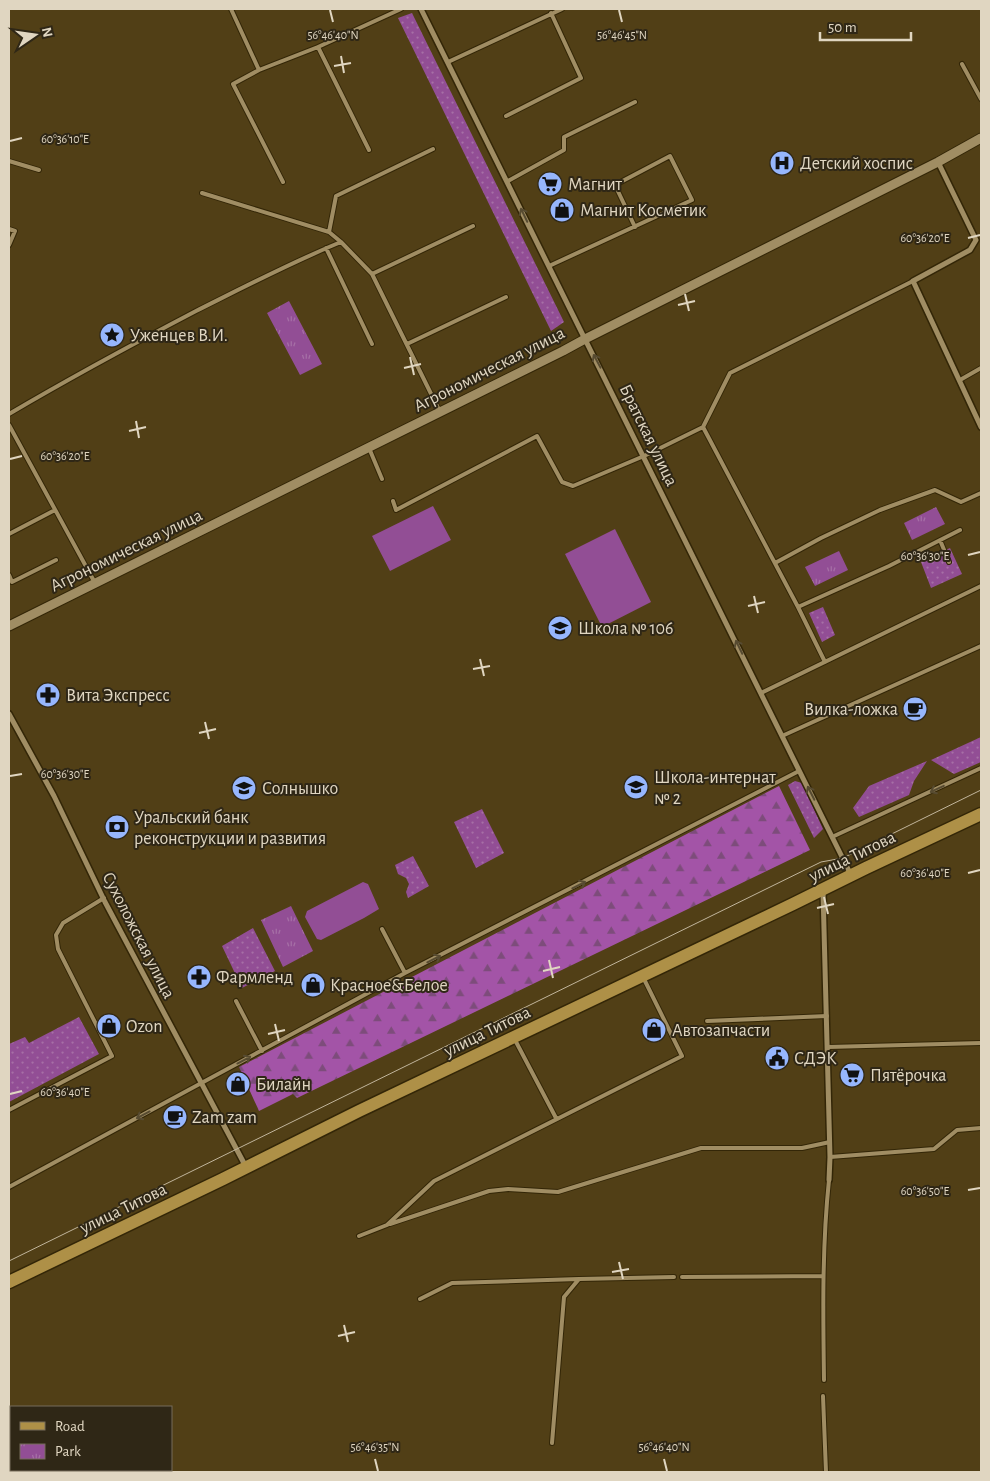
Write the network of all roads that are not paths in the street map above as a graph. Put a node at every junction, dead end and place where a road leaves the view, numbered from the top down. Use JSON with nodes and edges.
{"nodes":[{"id":1,"x":231,"y":9,"type":"edge"},
{"id":2,"x":401,"y":9,"type":"edge"},
{"id":3,"x":421,"y":9,"type":"edge"},
{"id":4,"x":562,"y":9,"type":"edge"},
{"id":5,"x":551,"y":13,"type":"junction"},
{"id":6,"x":318,"y":47,"type":"junction"},
{"id":7,"x":448,"y":62,"type":"junction"},
{"id":8,"x":962,"y":64,"type":"dead end"},
{"id":9,"x":260,"y":70,"type":"junction"},
{"id":10,"x":981,"y":99,"type":"edge"},
{"id":11,"x":635,"y":102,"type":"dead end"},
{"id":12,"x":506,"y":116,"type":"dead end"},
{"id":13,"x":981,"y":138,"type":"edge"},
{"id":14,"x":433,"y":149,"type":"dead end"},
{"id":15,"x":369,"y":150,"type":"dead end"},
{"id":16,"x":9,"y":161,"type":"edge"},
{"id":17,"x":938,"y":162,"type":"junction"},
{"id":18,"x":39,"y":170,"type":"dead end"},
{"id":19,"x":508,"y":181,"type":"junction"},
{"id":20,"x":283,"y":182,"type":"dead end"},
{"id":21,"x":202,"y":193,"type":"dead end"},
{"id":22,"x":473,"y":226,"type":"dead end"},
{"id":23,"x":635,"y":227,"type":"junction"},
{"id":24,"x":9,"y":229,"type":"edge"},
{"id":25,"x":329,"y":232,"type":"junction"},
{"id":26,"x":978,"y":238,"type":"edge"},
{"id":27,"x":341,"y":242,"type":"junction"},
{"id":28,"x":9,"y":245,"type":"edge"},
{"id":29,"x":326,"y":248,"type":"junction"},
{"id":30,"x":549,"y":266,"type":"junction"},
{"id":31,"x":372,"y":274,"type":"junction"},
{"id":32,"x":912,"y":281,"type":"junction"},
{"id":33,"x":506,"y":296,"type":"dead end"},
{"id":34,"x":585,"y":339,"type":"junction"},
{"id":35,"x":372,"y":344,"type":"dead end"},
{"id":36,"x":407,"y":344,"type":"junction"},
{"id":37,"x":981,"y":368,"type":"edge"},
{"id":38,"x":960,"y":380,"type":"junction"},
{"id":39,"x":440,"y":412,"type":"junction"},
{"id":40,"x":9,"y":414,"type":"edge"},
{"id":41,"x":9,"y":425,"type":"edge"},
{"id":42,"x":702,"y":427,"type":"junction"},
{"id":43,"x":981,"y":427,"type":"edge"},
{"id":44,"x":369,"y":448,"type":"junction"},
{"id":45,"x":644,"y":456,"type":"junction"},
{"id":46,"x":382,"y":479,"type":"dead end"},
{"id":47,"x":981,"y":493,"type":"edge"},
{"id":48,"x":393,"y":501,"type":"dead end"},
{"id":49,"x":55,"y":510,"type":"junction"},
{"id":50,"x":960,"y":530,"type":"dead end"},
{"id":51,"x":9,"y":534,"type":"edge"},
{"id":52,"x":940,"y":540,"type":"junction"},
{"id":53,"x":56,"y":560,"type":"dead end"},
{"id":54,"x":949,"y":562,"type":"dead end"},
{"id":55,"x":775,"y":563,"type":"junction"},
{"id":56,"x":9,"y":575,"type":"edge"},
{"id":57,"x":95,"y":583,"type":"junction"},
{"id":58,"x":981,"y":586,"type":"edge"},
{"id":59,"x":798,"y":606,"type":"junction"},
{"id":60,"x":9,"y":626,"type":"edge"},
{"id":61,"x":981,"y":646,"type":"edge"},
{"id":62,"x":825,"y":662,"type":"junction"},
{"id":63,"x":761,"y":693,"type":"junction"},
{"id":64,"x":9,"y":714,"type":"edge"},
{"id":65,"x":782,"y":736,"type":"junction"},
{"id":66,"x":981,"y":768,"type":"edge"},
{"id":67,"x":799,"y":771,"type":"junction"},
{"id":68,"x":981,"y":814,"type":"edge"},
{"id":69,"x":832,"y":837,"type":"junction"},
{"id":70,"x":852,"y":875,"type":"junction"},
{"id":71,"x":823,"y":889,"type":"junction"},
{"id":72,"x":104,"y":898,"type":"junction"},
{"id":73,"x":382,"y":929,"type":"dead end"},
{"id":74,"x":405,"y":974,"type":"junction"},
{"id":75,"x":642,"y":975,"type":"junction"},
{"id":76,"x":236,"y":1001,"type":"dead end"},
{"id":77,"x":827,"y":1016,"type":"junction"},
{"id":78,"x":707,"y":1021,"type":"dead end"},
{"id":79,"x":513,"y":1038,"type":"junction"},
{"id":80,"x":981,"y":1043,"type":"edge"},
{"id":81,"x":828,"y":1047,"type":"junction"},
{"id":82,"x":262,"y":1051,"type":"junction"},
{"id":83,"x":202,"y":1083,"type":"junction"},
{"id":84,"x":9,"y":1110,"type":"edge"},
{"id":85,"x":556,"y":1118,"type":"junction"},
{"id":86,"x":981,"y":1128,"type":"edge"},
{"id":87,"x":830,"y":1142,"type":"junction"},
{"id":88,"x":830,"y":1157,"type":"junction"},
{"id":89,"x":246,"y":1168,"type":"junction"},
{"id":90,"x":829,"y":1180,"type":"joint"},
{"id":91,"x":9,"y":1187,"type":"edge"},
{"id":92,"x":387,"y":1225,"type":"junction"},
{"id":93,"x":359,"y":1236,"type":"dead end"},
{"id":94,"x":823,"y":1276,"type":"junction"},
{"id":95,"x":674,"y":1277,"type":"dead end"},
{"id":96,"x":682,"y":1277,"type":"dead end"},
{"id":97,"x":579,"y":1279,"type":"junction"},
{"id":98,"x":9,"y":1282,"type":"edge"},
{"id":99,"x":420,"y":1299,"type":"dead end"},
{"id":100,"x":824,"y":1380,"type":"dead end"},
{"id":101,"x":823,"y":1396,"type":"dead end"},
{"id":102,"x":552,"y":1443,"type":"dead end"},
{"id":103,"x":826,"y":1472,"type":"edge"}],
"edges":[{"from":1,"to":9,"type":"lane"},
{"from":2,"to":6,"type":"lane"},
{"from":3,"to":7,"type":"street","name":"Братская улица"},
{"from":4,"to":5,"type":"lane"},
{"from":5,"to":7,"type":"lane"},
{"from":5,"to":12,"type":"lane"},
{"from":6,"to":9,"type":"lane"},
{"from":6,"to":15,"type":"lane"},
{"from":7,"to":19,"type":"street","name":"Братская улица"},
{"from":8,"to":10,"type":"lane"},
{"from":9,"to":20,"type":"lane"},
{"from":11,"to":19,"type":"lane"},
{"from":13,"to":17,"type":"street","name":"Агрономическая улица"},
{"from":14,"to":25,"type":"lane"},
{"from":16,"to":18,"type":"lane"},
{"from":17,"to":26,"type":"street"},
{"from":17,"to":34,"type":"street","name":"Агрономическая улица"},
{"from":30,"to":19,"type":"street","name":"Братская улица","one_way":true},
{"from":21,"to":25,"type":"lane"},
{"from":22,"to":31,"type":"lane"},
{"from":23,"to":23,"type":"lane"},
{"from":23,"to":30,"type":"lane"},
{"from":24,"to":28,"type":"lane"},
{"from":25,"to":27,"type":"lane"},
{"from":26,"to":32,"type":"street"},
{"from":27,"to":29,"type":"lane"},
{"from":27,"to":31,"type":"lane"},
{"from":29,"to":35,"type":"lane"},
{"from":29,"to":40,"type":"lane"},
{"from":30,"to":34,"type":"street","name":"Братская улица"},
{"from":31,"to":36,"type":"lane"},
{"from":32,"to":38,"type":"street"},
{"from":32,"to":42,"type":"lane"},
{"from":33,"to":36,"type":"lane"},
{"from":34,"to":39,"type":"street","name":"Агрономическая улица"},
{"from":45,"to":34,"type":"street","name":"Братская улица","one_way":true},
{"from":36,"to":39,"type":"lane"},
{"from":37,"to":38,"type":"lane"},
{"from":38,"to":43,"type":"street"},
{"from":39,"to":44,"type":"street","name":"Агрономическая улица"},
{"from":41,"to":49,"type":"lane"},
{"from":42,"to":45,"type":"lane"},
{"from":42,"to":55,"type":"lane"},
{"from":44,"to":46,"type":"lane"},
{"from":44,"to":57,"type":"street","name":"Агрономическая улица"},
{"from":45,"to":48,"type":"lane"},
{"from":63,"to":45,"type":"street","name":"Братская улица","one_way":true},
{"from":47,"to":55,"type":"lane"},
{"from":49,"to":51,"type":"lane"},
{"from":49,"to":57,"type":"lane"},
{"from":50,"to":52,"type":"lane"},
{"from":52,"to":54,"type":"lane"},
{"from":52,"to":59,"type":"lane"},
{"from":53,"to":56,"type":"lane"},
{"from":55,"to":59,"type":"lane"},
{"from":57,"to":60,"type":"street","name":"Агрономическая улица"},
{"from":58,"to":62,"type":"lane"},
{"from":59,"to":62,"type":"lane"},
{"from":61,"to":65,"type":"lane"},
{"from":62,"to":63,"type":"lane"},
{"from":63,"to":65,"type":"street","name":"Братская улица"},
{"from":64,"to":72,"type":"street","name":"Сухоложская улица"},
{"from":65,"to":67,"type":"street","name":"Братская улица"},
{"from":66,"to":69,"type":"lane","one_way":true},
{"from":69,"to":67,"type":"street","name":"Братская улица","one_way":true},
{"from":74,"to":67,"type":"lane","one_way":true},
{"from":68,"to":70,"type":"main road","name":"улица Титова"},
{"from":69,"to":70,"type":"street","name":"Братская улица"},
{"from":70,"to":71,"type":"main road","name":"улица Титова"},
{"from":71,"to":75,"type":"main road","name":"улица Титова"},
{"from":71,"to":77,"type":"street"},
{"from":72,"to":83,"type":"street","name":"Сухоложская улица"},
{"from":72,"to":84,"type":"lane"},
{"from":73,"to":74,"type":"lane"},
{"from":74,"to":82,"type":"lane"},
{"from":75,"to":79,"type":"main road","name":"улица Титова"},
{"from":75,"to":85,"type":"lane"},
{"from":76,"to":82,"type":"lane"},
{"from":77,"to":78,"type":"lane"},
{"from":77,"to":81,"type":"street"},
{"from":79,"to":85,"type":"lane"},
{"from":79,"to":89,"type":"main road","name":"улица Титова"},
{"from":80,"to":81,"type":"lane"},
{"from":81,"to":87,"type":"street"},
{"from":83,"to":82,"type":"lane","one_way":true},
{"from":83,"to":89,"type":"street","name":"Сухоложская улица"},
{"from":83,"to":91,"type":"lane","one_way":true},
{"from":85,"to":92,"type":"lane"},
{"from":86,"to":88,"type":"lane"},
{"from":87,"to":88,"type":"street"},
{"from":87,"to":92,"type":"lane"},
{"from":88,"to":90,"type":"street"},
{"from":89,"to":98,"type":"main road","name":"улица Титова"},
{"from":90,"to":94,"type":"lane"},
{"from":92,"to":93,"type":"lane"},
{"from":94,"to":96,"type":"lane"},
{"from":94,"to":100,"type":"lane"},
{"from":95,"to":97,"type":"lane"},
{"from":97,"to":99,"type":"lane"},
{"from":97,"to":102,"type":"lane"},
{"from":101,"to":103,"type":"lane"}]}
